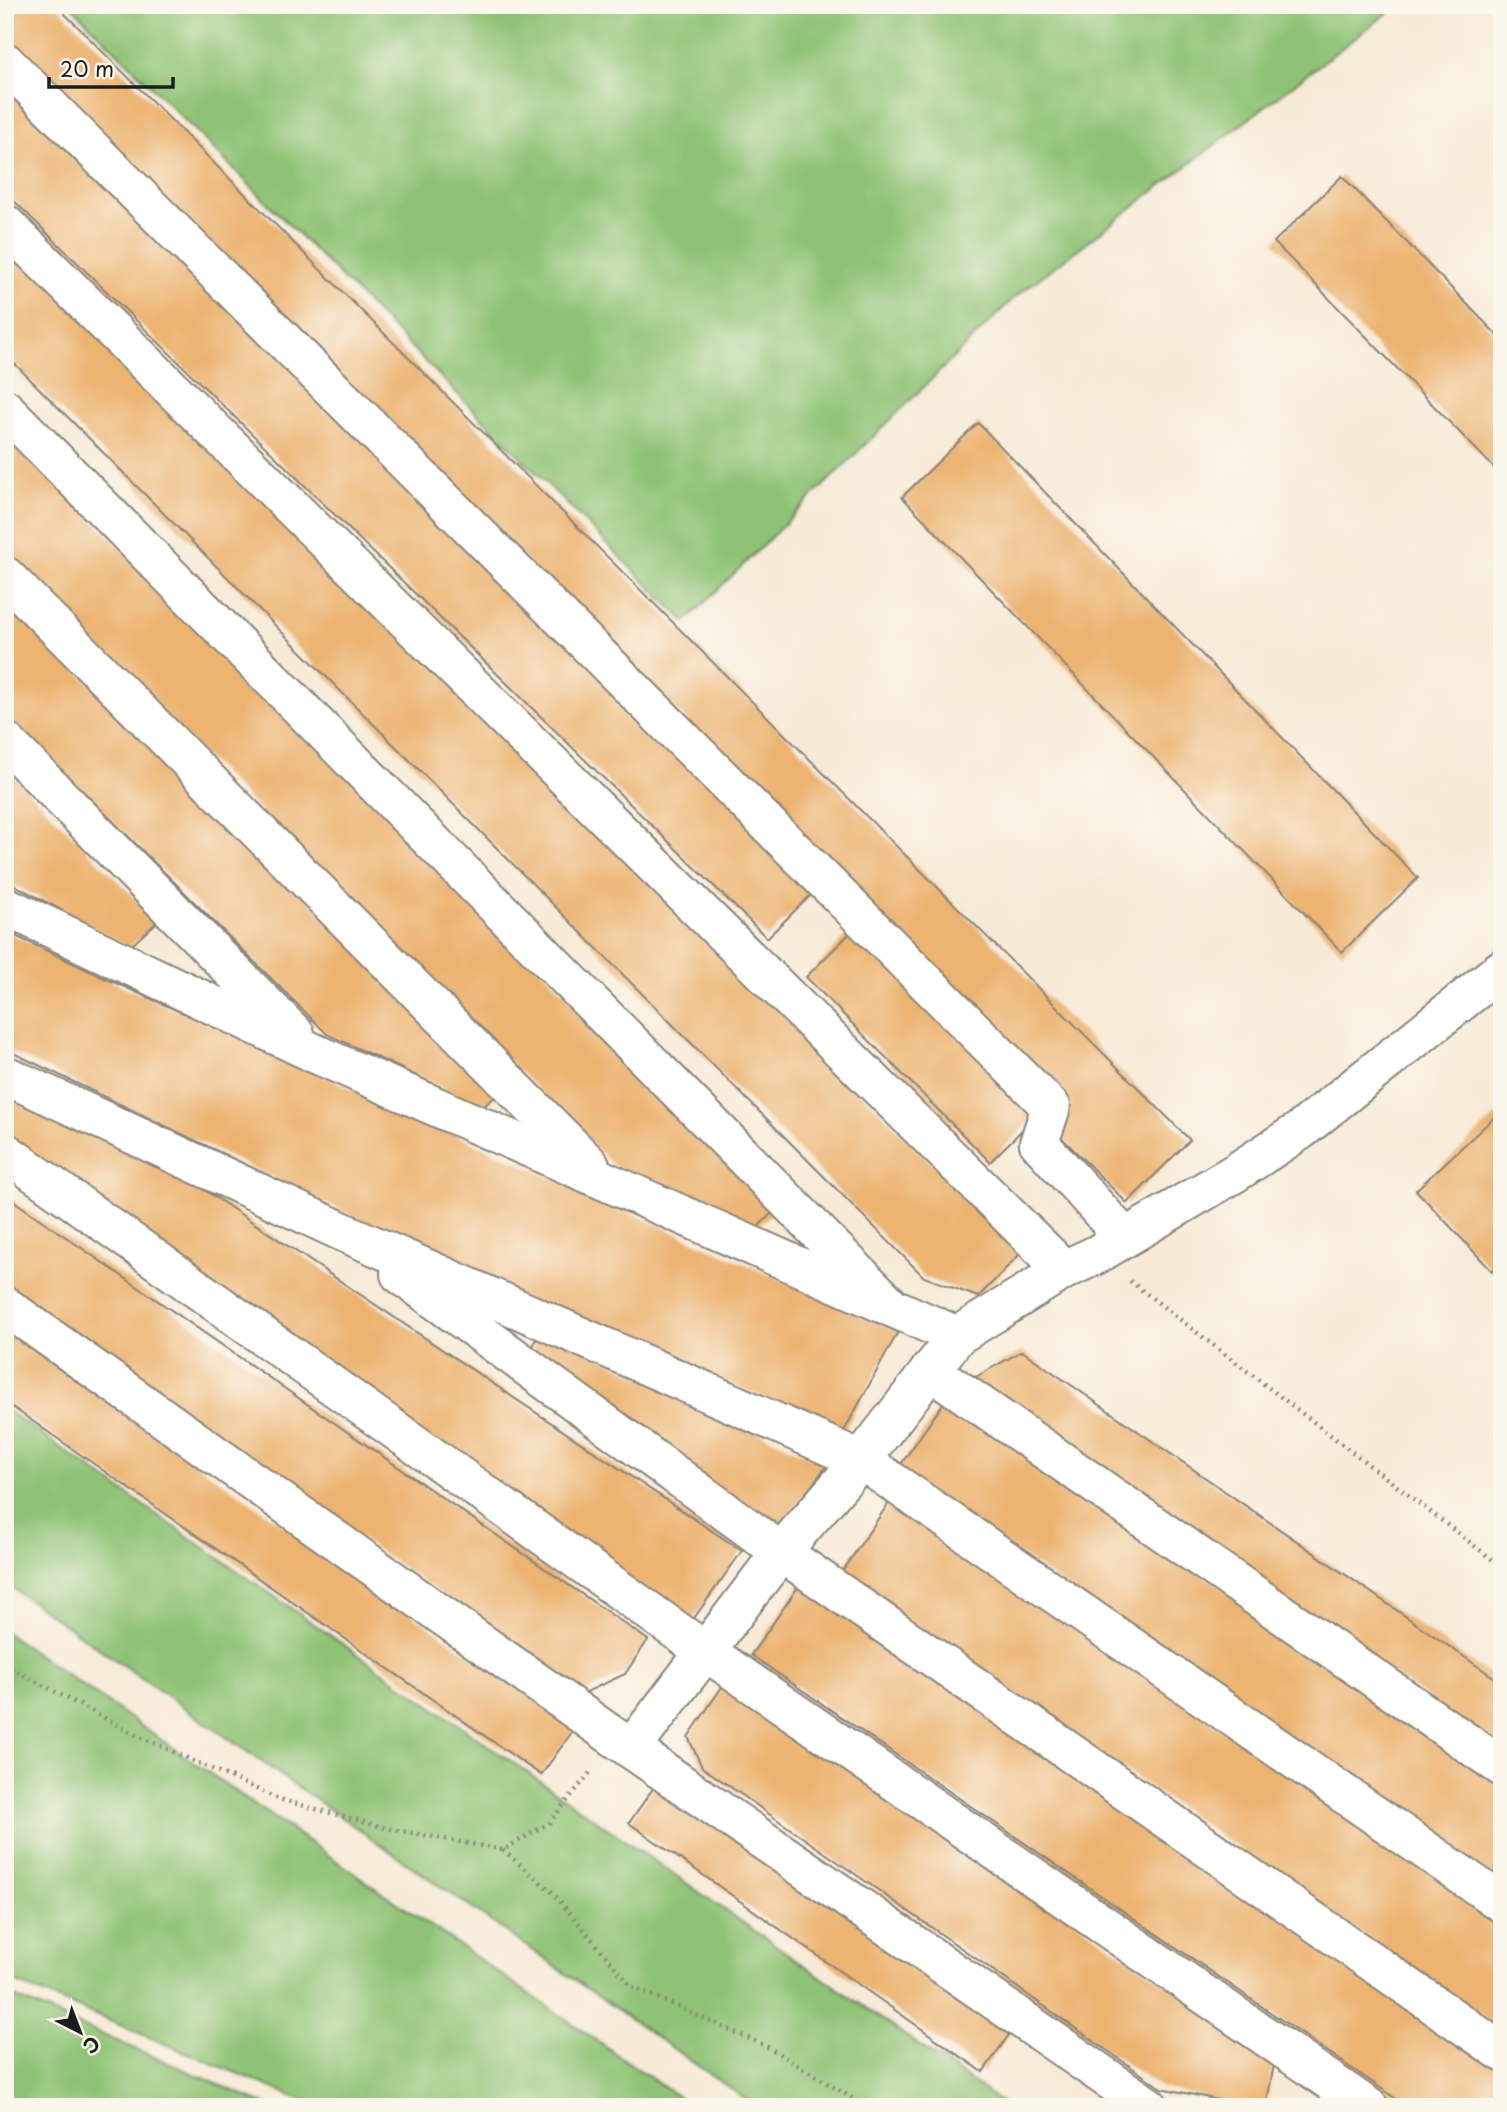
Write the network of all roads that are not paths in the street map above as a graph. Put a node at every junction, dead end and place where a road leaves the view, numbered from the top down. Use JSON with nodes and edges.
{"nodes":[{"id":1,"x":5,"y":62,"type":"edge"},
{"id":2,"x":5,"y":223,"type":"edge"},
{"id":3,"x":5,"y":409,"type":"edge"},
{"id":4,"x":5,"y":576,"type":"edge"},
{"id":5,"x":5,"y":741,"type":"edge"},
{"id":6,"x":5,"y":906,"type":"edge"},
{"id":7,"x":1502,"y":969,"type":"edge"},
{"id":8,"x":314,"y":1053,"type":"junction"},
{"id":9,"x":5,"y":1075,"type":"edge"},
{"id":10,"x":5,"y":1153,"type":"edge"},
{"id":11,"x":606,"y":1181,"type":"junction"},
{"id":12,"x":341,"y":1231,"type":"junction"},
{"id":13,"x":1095,"y":1254,"type":"junction"},
{"id":14,"x":5,"y":1306,"type":"edge"},
{"id":15,"x":894,"y":1308,"type":"junction"},
{"id":16,"x":957,"y":1336,"type":"junction"},
{"id":17,"x":930,"y":1370,"type":"junction"},
{"id":18,"x":861,"y":1460,"type":"junction"},
{"id":19,"x":781,"y":1552,"type":"junction"},
{"id":20,"x":705,"y":1651,"type":"junction"},
{"id":21,"x":624,"y":1744,"type":"junction"},
{"id":22,"x":1502,"y":1766,"type":"edge"},
{"id":23,"x":1502,"y":1903,"type":"edge"},
{"id":24,"x":1502,"y":2052,"type":"edge"},
{"id":25,"x":1149,"y":2107,"type":"edge"},
{"id":26,"x":1368,"y":2107,"type":"edge"}],
"edges":[{"from":1,"to":13,"type":"lane"},
{"from":2,"to":13,"type":"lane"},
{"from":3,"to":15,"type":"lane"},
{"from":4,"to":11,"type":"lane"},
{"from":5,"to":8,"type":"lane"},
{"from":6,"to":8,"type":"lane"},
{"from":7,"to":13,"type":"lane"},
{"from":8,"to":11,"type":"lane"},
{"from":9,"to":12,"type":"lane"},
{"from":10,"to":20,"type":"lane"},
{"from":11,"to":15,"type":"lane"},
{"from":12,"to":18,"type":"lane"},
{"from":12,"to":19,"type":"lane"},
{"from":13,"to":16,"type":"lane"},
{"from":14,"to":21,"type":"lane"},
{"from":15,"to":16,"type":"lane"},
{"from":16,"to":17,"type":"lane"},
{"from":17,"to":18,"type":"lane"},
{"from":17,"to":22,"type":"lane"},
{"from":18,"to":19,"type":"lane"},
{"from":18,"to":23,"type":"lane"},
{"from":19,"to":20,"type":"lane"},
{"from":19,"to":24,"type":"lane"},
{"from":20,"to":21,"type":"lane"},
{"from":20,"to":26,"type":"lane"},
{"from":21,"to":25,"type":"lane"}]}
